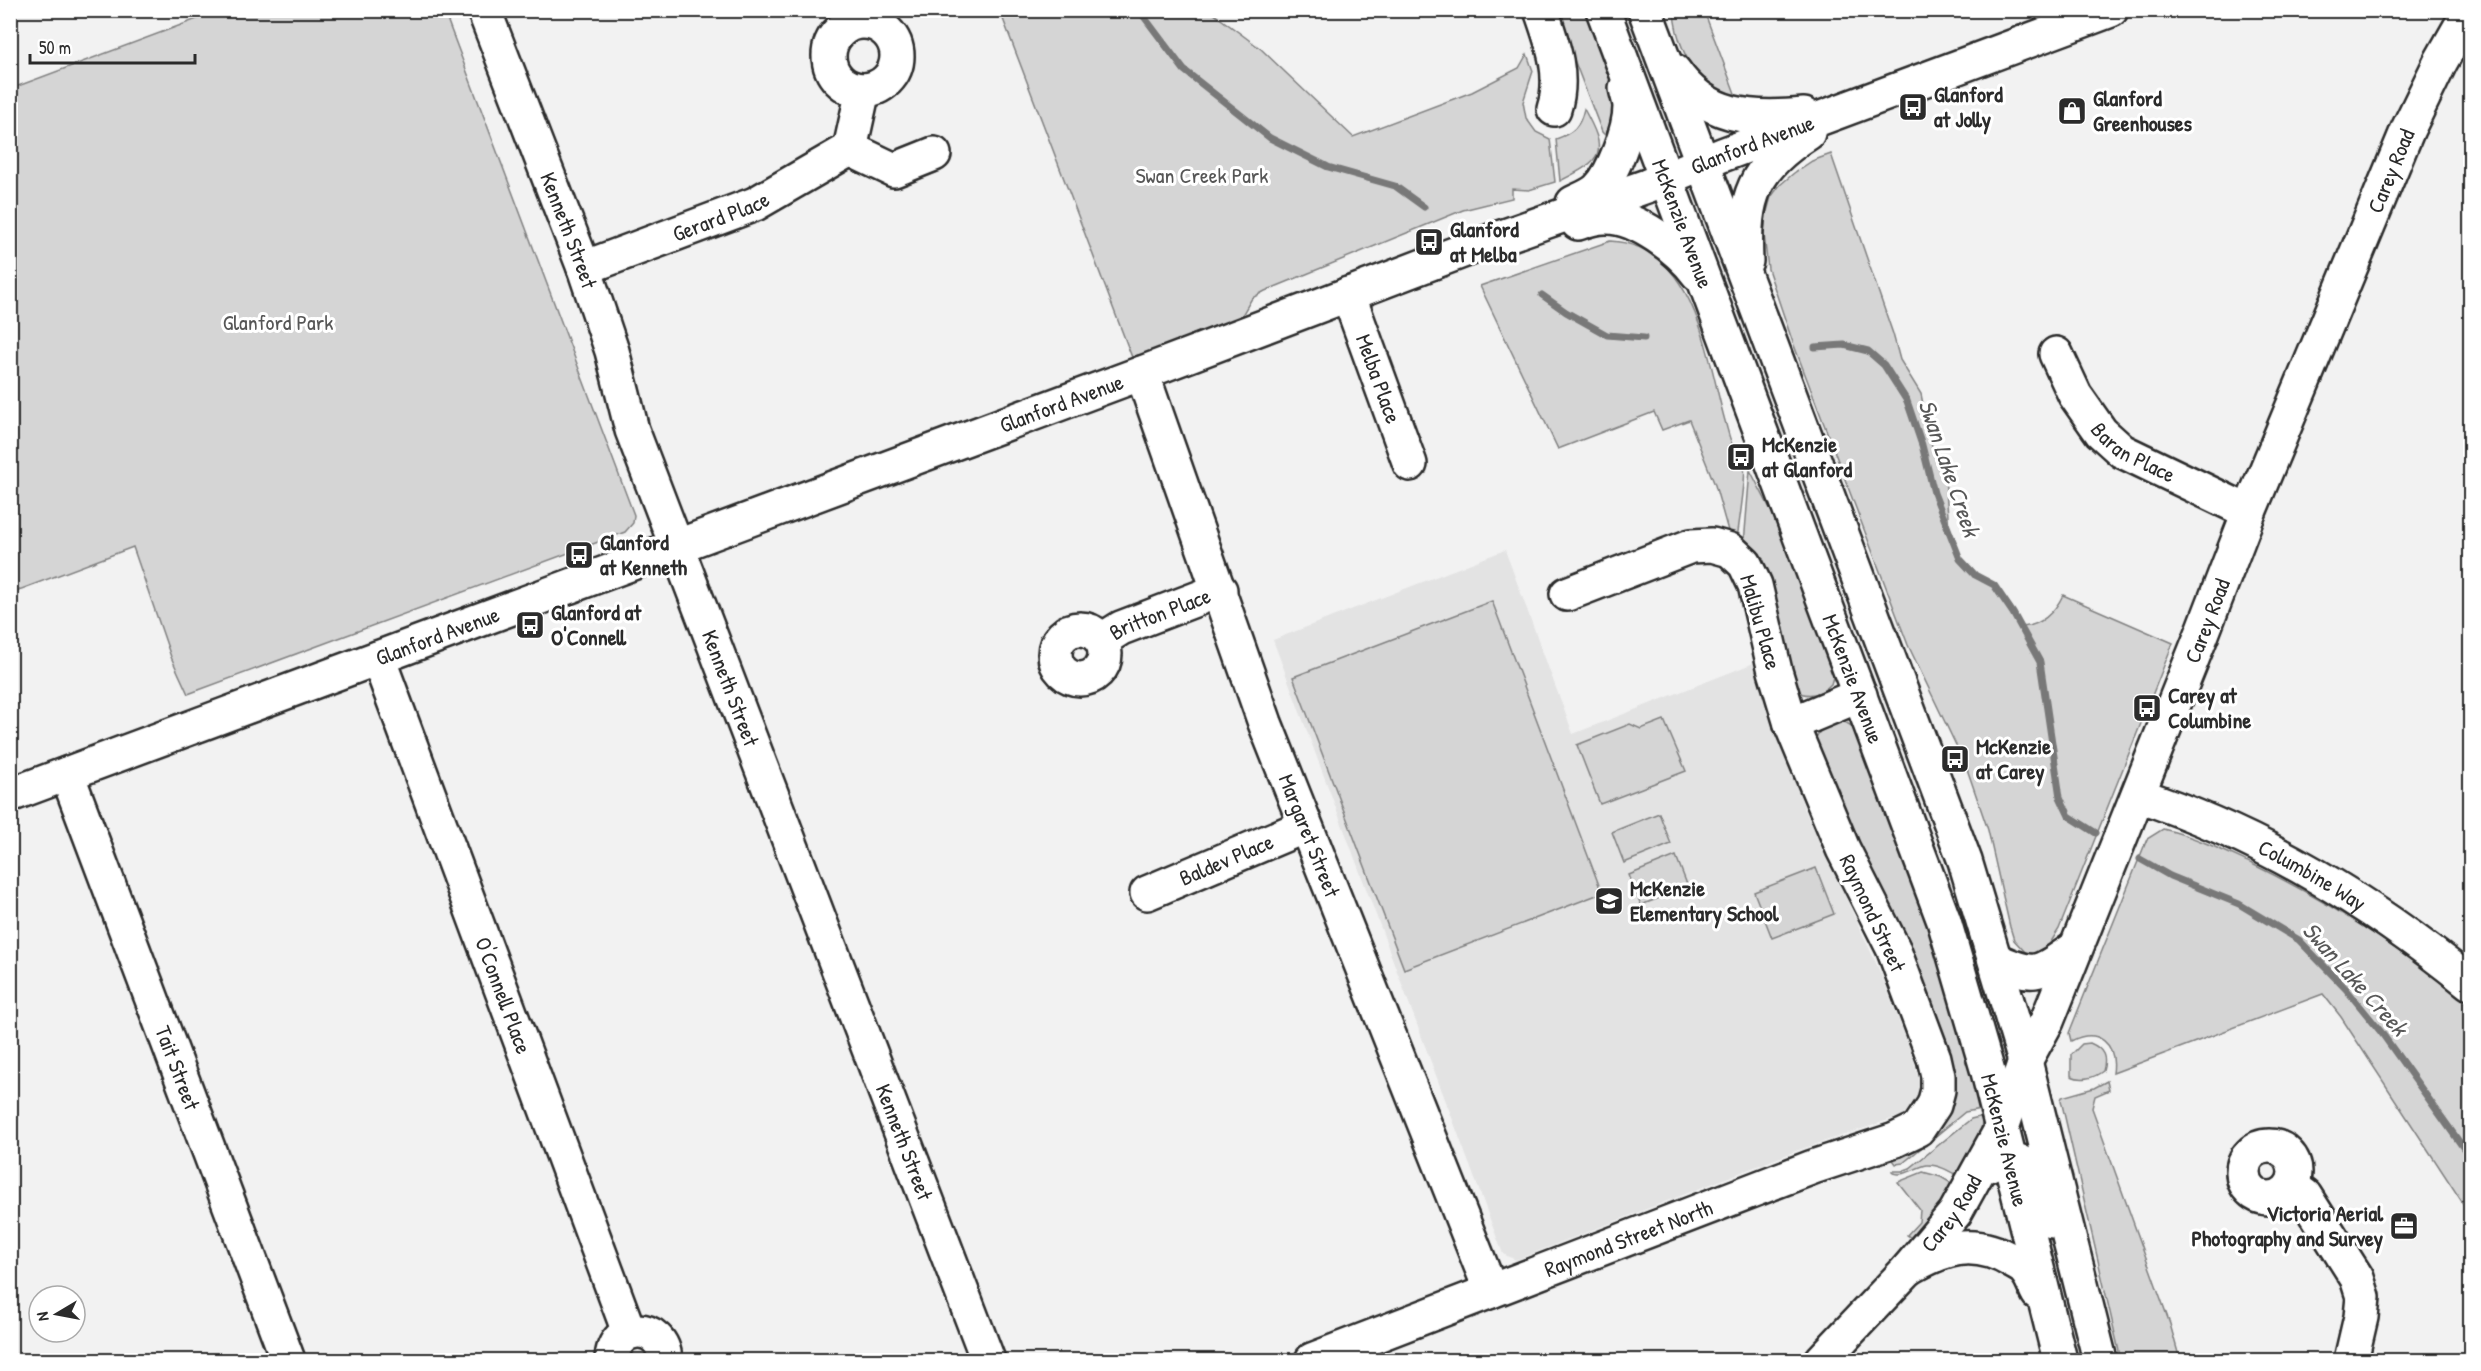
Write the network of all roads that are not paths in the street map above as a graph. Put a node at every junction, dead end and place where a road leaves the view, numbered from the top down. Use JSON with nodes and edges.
{"nodes":[{"id":1,"x":484,"y":10,"type":"edge"},
{"id":2,"x":1540,"y":10,"type":"edge"},
{"id":3,"x":1604,"y":10,"type":"edge"},
{"id":4,"x":1645,"y":10,"type":"edge"},
{"id":5,"x":2469,"y":10,"type":"edge"},
{"id":6,"x":2098,"y":13,"type":"edge"},
{"id":7,"x":1661,"y":52,"type":"junction"},
{"id":8,"x":1620,"y":57,"type":"junction"},
{"id":9,"x":863,"y":90,"type":"dead end"},
{"id":10,"x":1849,"y":108,"type":"junction"},
{"id":11,"x":1554,"y":109,"type":"dead end"},
{"id":12,"x":850,"y":149,"type":"junction"},
{"id":13,"x":934,"y":154,"type":"dead end"},
{"id":14,"x":1703,"y":163,"type":"junction"},
{"id":15,"x":1667,"y":178,"type":"junction"},
{"id":16,"x":1562,"y":218,"type":"junction"},
{"id":17,"x":584,"y":268,"type":"junction"},
{"id":18,"x":1747,"y":283,"type":"junction"},
{"id":19,"x":1708,"y":290,"type":"junction"},
{"id":20,"x":1348,"y":294,"type":"junction"},
{"id":21,"x":2056,"y":354,"type":"dead end"},
{"id":22,"x":1142,"y":373,"type":"junction"},
{"id":23,"x":1410,"y":464,"type":"dead end"},
{"id":24,"x":2249,"y":512,"type":"junction"},
{"id":25,"x":677,"y":546,"type":"junction"},
{"id":26,"x":1220,"y":591,"type":"junction"},
{"id":27,"x":1567,"y":594,"type":"dead end"},
{"id":28,"x":1102,"y":640,"type":"dead end"},
{"id":29,"x":378,"y":658,"type":"junction"},
{"id":30,"x":1860,"y":695,"type":"junction"},
{"id":31,"x":1791,"y":724,"type":"junction"},
{"id":32,"x":67,"y":774,"type":"junction"},
{"id":33,"x":10,"y":795,"type":"edge"},
{"id":34,"x":2138,"y":795,"type":"junction"},
{"id":35,"x":1305,"y":826,"type":"junction"},
{"id":36,"x":1147,"y":893,"type":"dead end"},
{"id":37,"x":2074,"y":949,"type":"junction"},
{"id":38,"x":1996,"y":960,"type":"junction"},
{"id":39,"x":2470,"y":983,"type":"edge"},
{"id":40,"x":2025,"y":1061,"type":"junction"},
{"id":41,"x":1934,"y":1105,"type":"joint"},
{"id":42,"x":2002,"y":1128,"type":"junction"},
{"id":43,"x":2010,"y":1159,"type":"junction"},
{"id":44,"x":1979,"y":1172,"type":"junction"},
{"id":45,"x":2290,"y":1186,"type":"dead end"},
{"id":46,"x":2070,"y":1244,"type":"junction"},
{"id":47,"x":1908,"y":1269,"type":"junction"},
{"id":48,"x":1491,"y":1291,"type":"junction"},
{"id":49,"x":2048,"y":1314,"type":"junction"},
{"id":50,"x":629,"y":1332,"type":"junction"},
{"id":51,"x":288,"y":1360,"type":"edge"},
{"id":52,"x":612,"y":1360,"type":"edge"},
{"id":53,"x":665,"y":1360,"type":"edge"},
{"id":54,"x":988,"y":1360,"type":"edge"},
{"id":55,"x":1312,"y":1360,"type":"edge"},
{"id":56,"x":1822,"y":1360,"type":"edge"},
{"id":57,"x":2060,"y":1360,"type":"edge"},
{"id":58,"x":2100,"y":1360,"type":"edge"},
{"id":59,"x":2351,"y":1360,"type":"edge"}],
"edges":[{"from":1,"to":17,"type":"street","name":"Kenneth Street"},
{"from":2,"to":11,"type":"street"},
{"from":3,"to":8,"type":"street","name":"McKenzie Avenue"},
{"from":4,"to":7,"type":"street","name":"McKenzie Avenue"},
{"from":5,"to":24,"type":"street","name":"Carey Road"},
{"from":6,"to":10,"type":"street","name":"Glanford Avenue"},
{"from":7,"to":10,"type":"street"},
{"from":7,"to":14,"type":"street","name":"McKenzie Avenue"},
{"from":8,"to":15,"type":"street","name":"McKenzie Avenue"},
{"from":8,"to":16,"type":"street"},
{"from":9,"to":12,"type":"street"},
{"from":10,"to":14,"type":"street","name":"Glanford Avenue"},
{"from":10,"to":18,"type":"street"},
{"from":12,"to":13,"type":"street"},
{"from":12,"to":17,"type":"street","name":"Gerard Place"},
{"from":14,"to":15,"type":"street","name":"Glanford Avenue"},
{"from":14,"to":18,"type":"street","name":"McKenzie Avenue"},
{"from":15,"to":16,"type":"street","name":"Glanford Avenue"},
{"from":15,"to":19,"type":"street","name":"McKenzie Avenue"},
{"from":16,"to":19,"type":"street"},
{"from":16,"to":20,"type":"street","name":"Glanford Avenue"},
{"from":17,"to":25,"type":"street","name":"Kenneth Street"},
{"from":18,"to":38,"type":"street","name":"McKenzie Avenue"},
{"from":19,"to":30,"type":"street","name":"McKenzie Avenue"},
{"from":20,"to":22,"type":"street","name":"Glanford Avenue"},
{"from":20,"to":23,"type":"street","name":"Melba Place"},
{"from":21,"to":24,"type":"street","name":"Baran Place"},
{"from":22,"to":25,"type":"street","name":"Glanford Avenue"},
{"from":22,"to":26,"type":"street","name":"Margaret Street"},
{"from":24,"to":34,"type":"street","name":"Carey Road"},
{"from":25,"to":29,"type":"street","name":"Glanford Avenue"},
{"from":25,"to":54,"type":"street","name":"Kenneth Street"},
{"from":26,"to":28,"type":"street","name":"Britton Place"},
{"from":26,"to":35,"type":"street","name":"Margaret Street"},
{"from":27,"to":31,"type":"street","name":"Malibu Place"},
{"from":29,"to":32,"type":"street","name":"Glanford Avenue"},
{"from":29,"to":50,"type":"street","name":"O'Connell Place"},
{"from":30,"to":31,"type":"street"},
{"from":30,"to":42,"type":"street","name":"McKenzie Avenue"},
{"from":31,"to":41,"type":"street","name":"Raymond Street"},
{"from":32,"to":33,"type":"street","name":"Glanford Avenue"},
{"from":32,"to":51,"type":"street","name":"Tait Street"},
{"from":34,"to":37,"type":"street","name":"Carey Road"},
{"from":34,"to":39,"type":"street","name":"Columbine Way"},
{"from":35,"to":36,"type":"street","name":"Baldev Place"},
{"from":35,"to":48,"type":"street","name":"Margaret Street"},
{"from":37,"to":38,"type":"street"},
{"from":37,"to":40,"type":"street","name":"Carey Road"},
{"from":38,"to":40,"type":"street","name":"McKenzie Avenue"},
{"from":40,"to":42,"type":"street","name":"Carey Road"},
{"from":40,"to":46,"type":"street","name":"McKenzie Avenue"},
{"from":41,"to":48,"type":"street","name":"Raymond Street North"},
{"from":42,"to":43,"type":"street","name":"McKenzie Avenue"},
{"from":42,"to":44,"type":"street","name":"Carey Road"},
{"from":43,"to":44,"type":"street"},
{"from":43,"to":46,"type":"street"},
{"from":43,"to":49,"type":"street","name":"McKenzie Avenue"},
{"from":44,"to":47,"type":"street","name":"Carey Road"},
{"from":45,"to":59,"type":"street"},
{"from":46,"to":58,"type":"street","name":"McKenzie Avenue"},
{"from":47,"to":49,"type":"street"},
{"from":47,"to":56,"type":"street","name":"Carey Road"},
{"from":48,"to":55,"type":"street","name":"Raymond Street North"},
{"from":49,"to":57,"type":"street","name":"McKenzie Avenue"},
{"from":50,"to":52,"type":"street"},
{"from":50,"to":53,"type":"street"}]}
